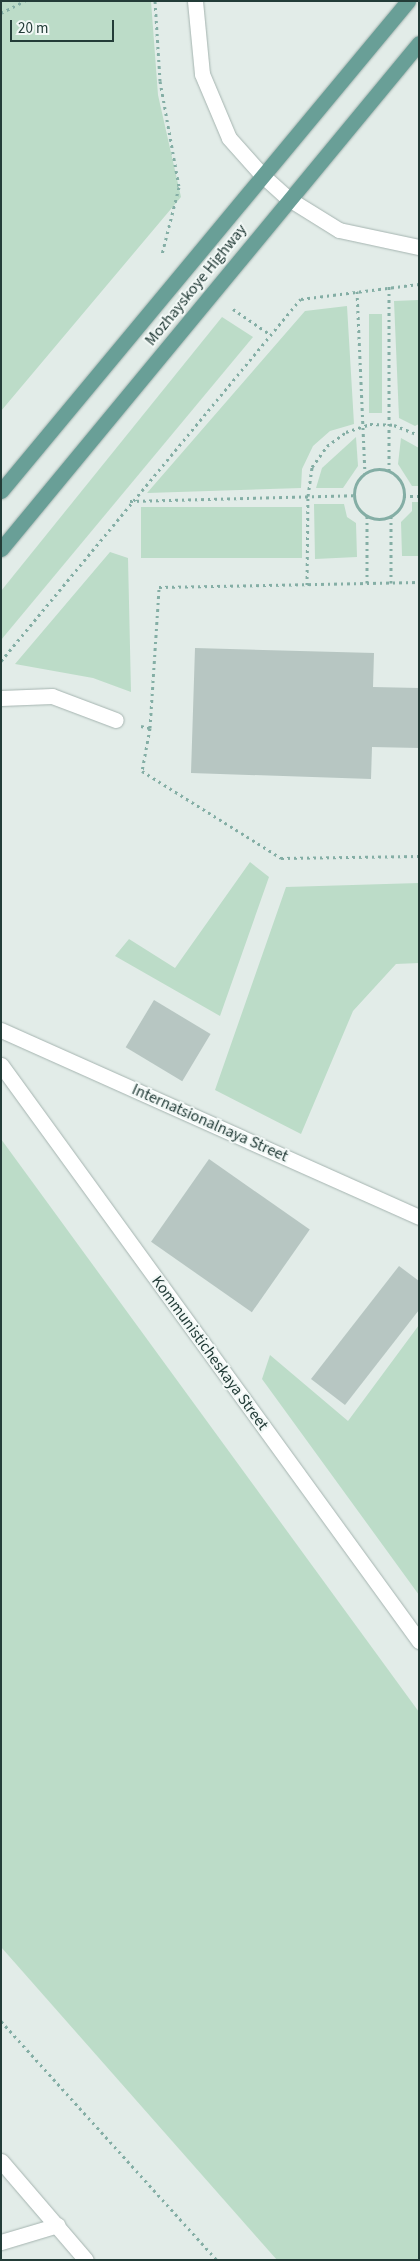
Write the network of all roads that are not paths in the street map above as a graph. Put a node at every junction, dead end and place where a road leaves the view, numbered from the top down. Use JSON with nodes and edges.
{"nodes":[{"id":1,"x":195,"y":1,"type":"edge"},
{"id":2,"x":408,"y":1,"type":"edge"},
{"id":3,"x":419,"y":43,"type":"edge"},
{"id":4,"x":262,"y":175,"type":"junction"},
{"id":5,"x":289,"y":199,"type":"junction"},
{"id":6,"x":419,"y":247,"type":"edge"},
{"id":7,"x":1,"y":491,"type":"edge"},
{"id":8,"x":1,"y":549,"type":"edge"},
{"id":9,"x":1,"y":698,"type":"edge"},
{"id":10,"x":116,"y":720,"type":"road end"},
{"id":11,"x":1,"y":1030,"type":"edge"},
{"id":12,"x":1,"y":1065,"type":"edge"},
{"id":13,"x":419,"y":1217,"type":"edge"},
{"id":14,"x":419,"y":1641,"type":"edge"},
{"id":15,"x":1,"y":2161,"type":"edge"},
{"id":16,"x":58,"y":2225,"type":"junction"},
{"id":17,"x":1,"y":2242,"type":"edge"},
{"id":18,"x":86,"y":2260,"type":"edge"}],
"edges":[{"from":1,"to":4,"type":"street"},
{"from":2,"to":4,"type":"main road","name":"Mozhayskoye Highway"},
{"from":3,"to":5,"type":"main road","name":"Mozhayskoye Highway"},
{"from":4,"to":5,"type":"street"},
{"from":4,"to":7,"type":"main road","name":"Mozhayskoye Highway"},
{"from":5,"to":6,"type":"street"},
{"from":5,"to":8,"type":"main road","name":"Mozhayskoye Highway"},
{"from":9,"to":10,"type":"street"},
{"from":11,"to":13,"type":"street","name":"Internatsionalnaya Street"},
{"from":12,"to":14,"type":"street","name":"Kommunisticheskaya Street"},
{"from":15,"to":16,"type":"street"},
{"from":16,"to":17,"type":"street"},
{"from":16,"to":18,"type":"street"}]}
